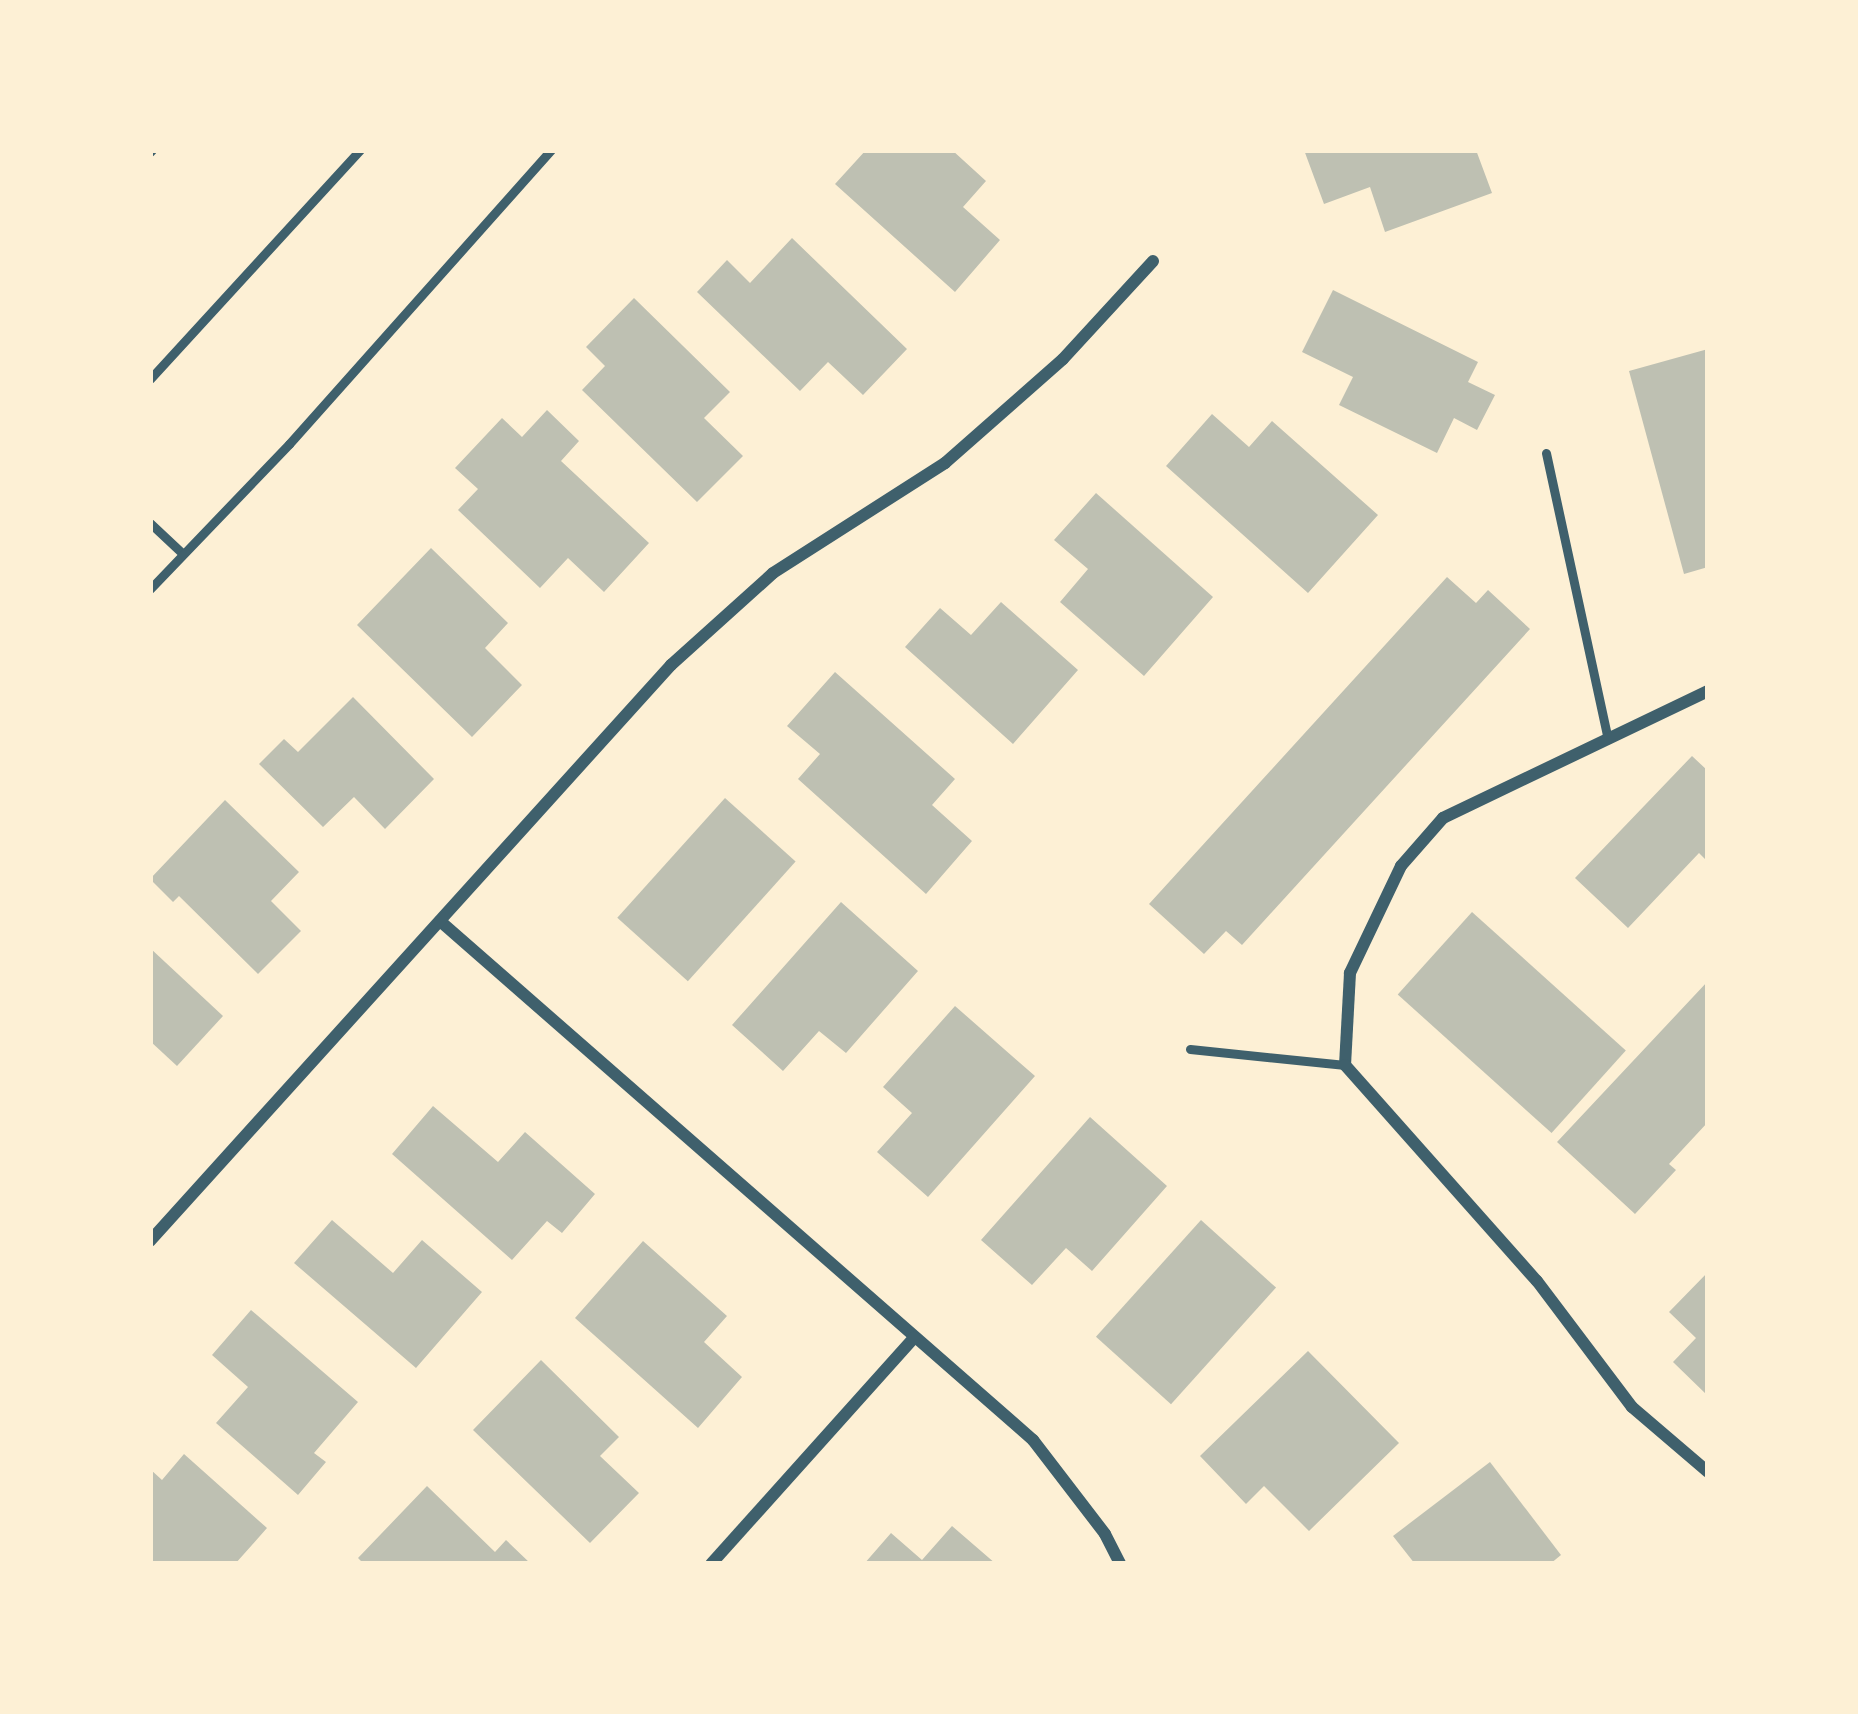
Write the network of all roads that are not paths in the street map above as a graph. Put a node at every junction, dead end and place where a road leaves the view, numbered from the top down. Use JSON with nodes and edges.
{"nodes":[{"id":1,"x":360,"y":150,"type":"edge"},
{"id":2,"x":551,"y":150,"type":"edge"},
{"id":3,"x":1153,"y":261,"type":"dead end"},
{"id":4,"x":150,"y":379,"type":"edge"},
{"id":5,"x":1546,"y":453,"type":"dead end"},
{"id":6,"x":150,"y":523,"type":"edge"},
{"id":7,"x":183,"y":554,"type":"junction"},
{"id":8,"x":150,"y":589,"type":"edge"},
{"id":9,"x":1708,"y":691,"type":"edge"},
{"id":10,"x":1608,"y":739,"type":"junction"},
{"id":11,"x":440,"y":921,"type":"junction"},
{"id":12,"x":1190,"y":1049,"type":"dead end"},
{"id":13,"x":1345,"y":1065,"type":"junction"},
{"id":14,"x":150,"y":1241,"type":"edge"},
{"id":15,"x":914,"y":1338,"type":"junction"},
{"id":16,"x":1708,"y":1472,"type":"edge"},
{"id":17,"x":710,"y":1564,"type":"edge"},
{"id":18,"x":1120,"y":1564,"type":"edge"}],
"edges":[{"from":1,"to":4,"type":"lane"},
{"from":2,"to":7,"type":"lane"},
{"from":3,"to":11,"type":"street"},
{"from":5,"to":10,"type":"lane"},
{"from":6,"to":7,"type":"lane"},
{"from":7,"to":8,"type":"lane"},
{"from":9,"to":10,"type":"street"},
{"from":10,"to":13,"type":"street"},
{"from":11,"to":14,"type":"street"},
{"from":11,"to":15,"type":"street"},
{"from":12,"to":13,"type":"lane"},
{"from":13,"to":16,"type":"street"},
{"from":15,"to":17,"type":"street"},
{"from":15,"to":18,"type":"street"}]}
